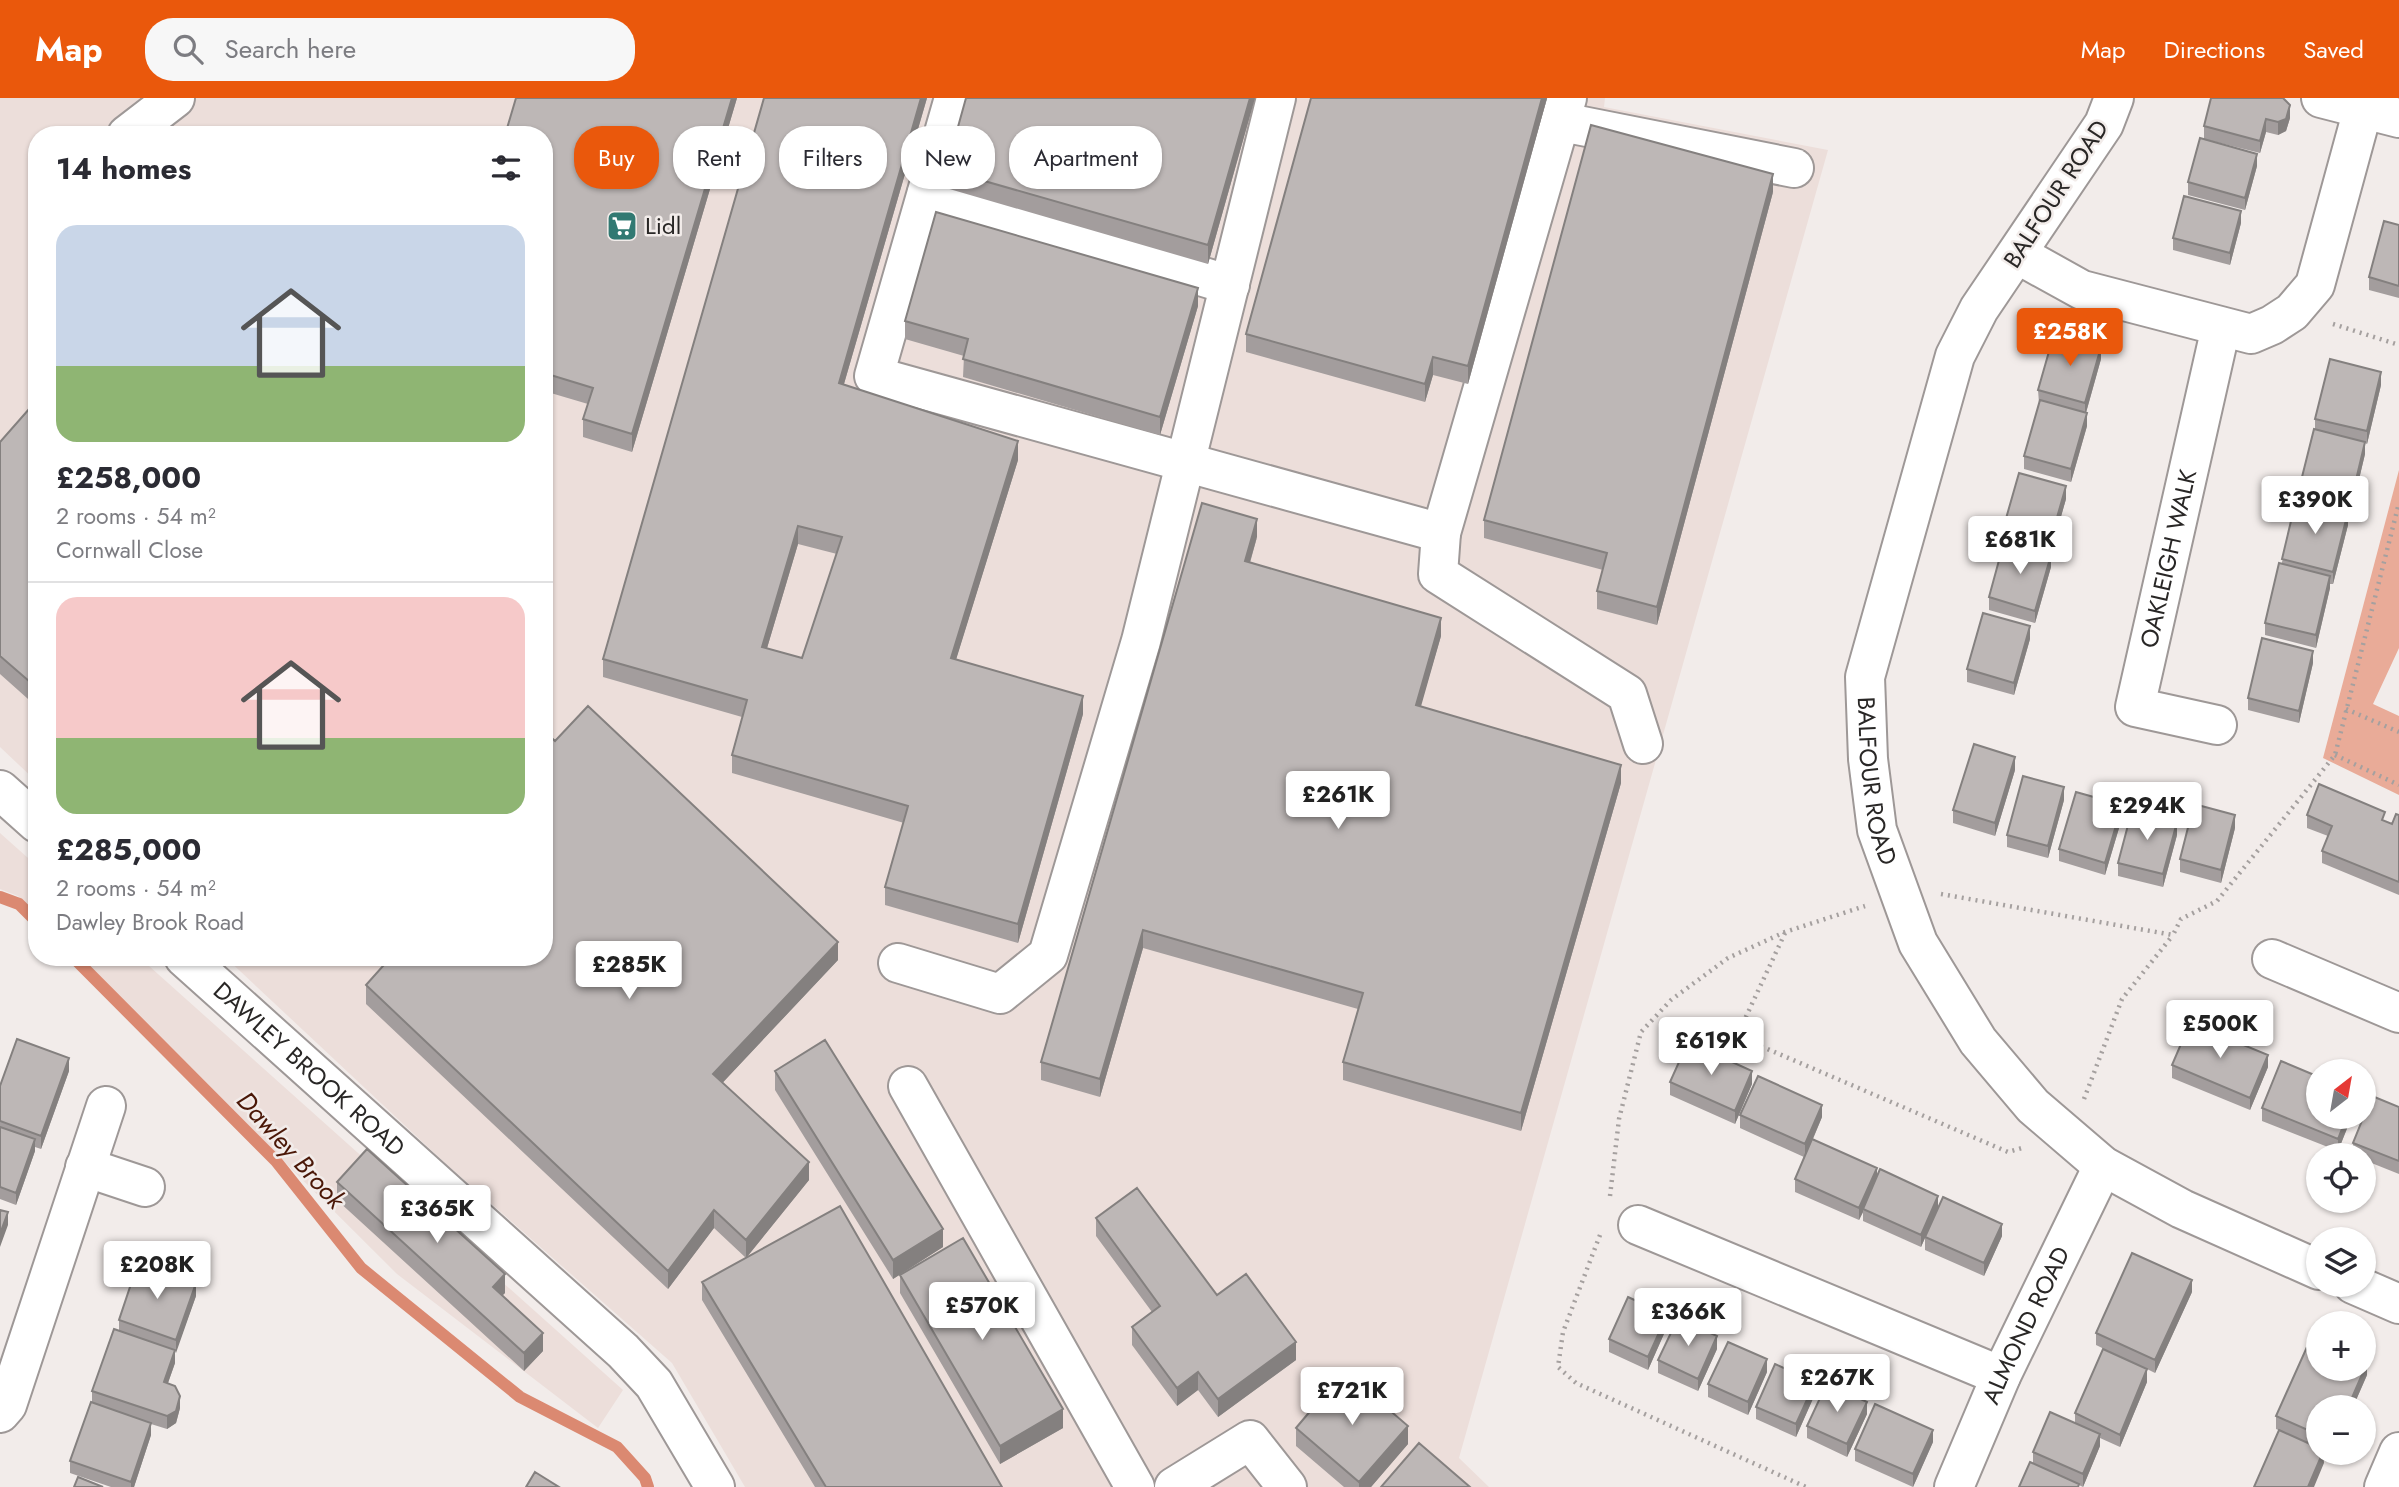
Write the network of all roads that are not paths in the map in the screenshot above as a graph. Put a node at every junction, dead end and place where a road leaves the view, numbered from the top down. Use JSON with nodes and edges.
{"nodes":[{"id":1,"x":175,"y":98,"type":"edge"},
{"id":2,"x":954,"y":98,"type":"edge"},
{"id":3,"x":1276,"y":98,"type":"edge"},
{"id":4,"x":2115,"y":98,"type":"edge"},
{"id":5,"x":2320,"y":98,"type":"edge"},
{"id":6,"x":1564,"y":110,"type":"edge"},
{"id":7,"x":2381,"y":113,"type":"edge"},
{"id":8,"x":139,"y":126,"type":"edge"},
{"id":9,"x":1794,"y":168,"type":"dead end"},
{"id":10,"x":927,"y":193,"type":"junction"},
{"id":11,"x":2017,"y":254,"type":"junction"},
{"id":12,"x":1230,"y":285,"type":"junction"},
{"id":13,"x":2221,"y":327,"type":"junction"},
{"id":14,"x":1186,"y":462,"type":"junction"},
{"id":15,"x":1441,"y":533,"type":"junction"},
{"id":16,"x":2217,"y":725,"type":"dead end"},
{"id":17,"x":1643,"y":744,"type":"dead end"},
{"id":18,"x":0,"y":790,"type":"edge"},
{"id":19,"x":28,"y":815,"type":"edge"},
{"id":20,"x":2272,"y":958,"type":"dead end"},
{"id":21,"x":898,"y":963,"type":"dead end"},
{"id":22,"x":194,"y":966,"type":"edge"},
{"id":23,"x":2399,"y":1013,"type":"edge"},
{"id":24,"x":908,"y":1086,"type":"dead end"},
{"id":25,"x":106,"y":1106,"type":"dead end"},
{"id":26,"x":2103,"y":1166,"type":"junction"},
{"id":27,"x":85,"y":1167,"type":"junction"},
{"id":28,"x":145,"y":1187,"type":"dead end"},
{"id":29,"x":1638,"y":1225,"type":"dead end"},
{"id":30,"x":2306,"y":1264,"type":"edge"},
{"id":31,"x":2376,"y":1294,"type":"edge"},
{"id":32,"x":2399,"y":1304,"type":"edge"},
{"id":33,"x":2001,"y":1376,"type":"junction"},
{"id":34,"x":0,"y":1413,"type":"edge"},
{"id":35,"x":2399,"y":1452,"type":"edge"},
{"id":36,"x":715,"y":1487,"type":"edge"},
{"id":37,"x":1135,"y":1487,"type":"edge"},
{"id":38,"x":1174,"y":1487,"type":"edge"},
{"id":39,"x":1287,"y":1487,"type":"edge"},
{"id":40,"x":1954,"y":1487,"type":"edge"},
{"id":41,"x":2384,"y":1487,"type":"edge"}],
"edges":[{"from":1,"to":8,"type":"street"},
{"from":2,"to":10,"type":"street"},
{"from":3,"to":12,"type":"street"},
{"from":4,"to":11,"type":"street","name":"BALFOUR ROAD"},
{"from":5,"to":7,"type":"street"},
{"from":6,"to":9,"type":"street"},
{"from":6,"to":15,"type":"street"},
{"from":7,"to":13,"type":"street"},
{"from":10,"to":12,"type":"street"},
{"from":10,"to":14,"type":"street"},
{"from":11,"to":13,"type":"street"},
{"from":11,"to":26,"type":"street","name":"BALFOUR ROAD"},
{"from":12,"to":14,"type":"street"},
{"from":13,"to":16,"type":"street","name":"OAKLEIGH WALK"},
{"from":14,"to":15,"type":"street"},
{"from":14,"to":21,"type":"street"},
{"from":15,"to":17,"type":"street"},
{"from":18,"to":19,"type":"street"},
{"from":20,"to":23,"type":"street"},
{"from":22,"to":36,"type":"street","name":"DAWLEY BROOK ROAD"},
{"from":24,"to":37,"type":"street"},
{"from":25,"to":27,"type":"street"},
{"from":26,"to":30,"type":"street","name":"BALFOUR ROAD"},
{"from":26,"to":33,"type":"street","name":"ALMOND ROAD"},
{"from":27,"to":28,"type":"street"},
{"from":27,"to":34,"type":"street"},
{"from":29,"to":33,"type":"street"},
{"from":31,"to":32,"type":"street"},
{"from":33,"to":40,"type":"street","name":"ALMOND ROAD"},
{"from":35,"to":41,"type":"street"},
{"from":38,"to":39,"type":"street"}]}
